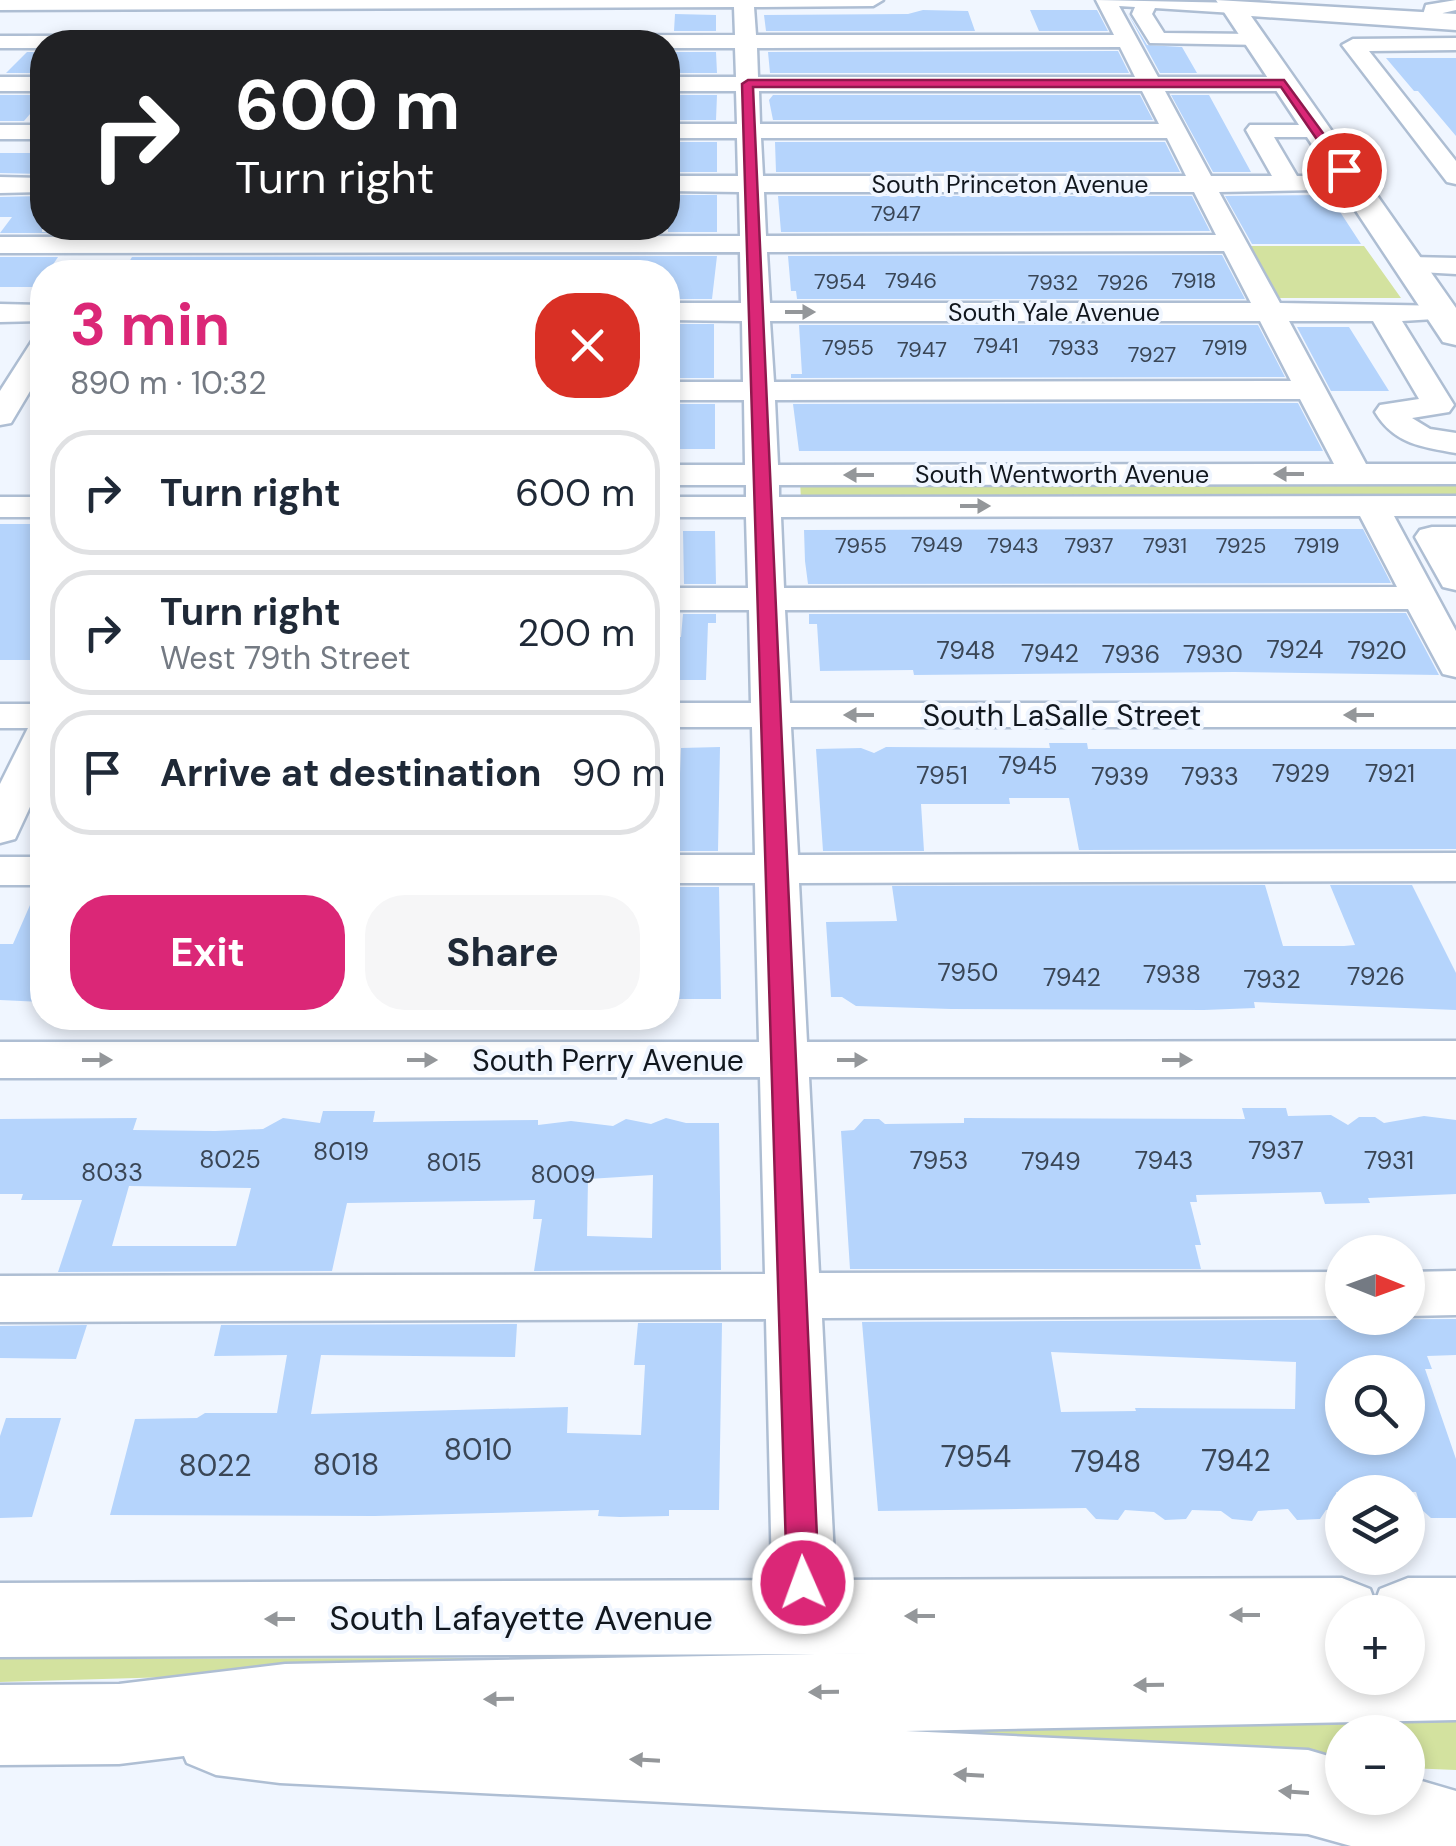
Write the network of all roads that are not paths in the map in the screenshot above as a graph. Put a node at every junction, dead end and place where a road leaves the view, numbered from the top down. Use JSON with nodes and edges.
{"nodes":[{"id":1,"x":873,"y":0,"type":"edge"},
{"id":2,"x":1106,"y":0,"type":"edge"},
{"id":3,"x":1117,"y":0,"type":"edge"},
{"id":4,"x":256,"y":2,"type":"edge"},
{"id":5,"x":1148,"y":2,"type":"edge"},
{"id":6,"x":0,"y":4,"type":"edge"},
{"id":7,"x":1230,"y":4,"type":"edge"},
{"id":8,"x":1456,"y":4,"type":"edge"},
{"id":9,"x":745,"y":15,"type":"edge"},
{"id":10,"x":1444,"y":22,"type":"edge"},
{"id":11,"x":238,"y":30,"type":"edge"},
{"id":12,"x":459,"y":30,"type":"edge"},
{"id":13,"x":1127,"y":41,"type":"junction"},
{"id":14,"x":0,"y":42,"type":"edge"},
{"id":15,"x":30,"y":42,"type":"edge"},
{"id":16,"x":1456,"y":44,"type":"edge"},
{"id":17,"x":1260,"y":47,"type":"junction"},
{"id":18,"x":0,"y":84,"type":"edge"},
{"id":19,"x":30,"y":84,"type":"edge"},
{"id":20,"x":680,"y":84,"type":"edge"},
{"id":21,"x":748,"y":84,"type":"junction"},
{"id":22,"x":1150,"y":84,"type":"junction"},
{"id":23,"x":1231,"y":84,"type":"junction"},
{"id":24,"x":1284,"y":84,"type":"junction"},
{"id":25,"x":1316,"y":130,"type":"junction"},
{"id":26,"x":680,"y":131,"type":"edge"},
{"id":27,"x":749,"y":131,"type":"junction"},
{"id":28,"x":1175,"y":131,"type":"junction"},
{"id":29,"x":0,"y":132,"type":"edge"},
{"id":30,"x":30,"y":132,"type":"edge"},
{"id":31,"x":1456,"y":176,"type":"edge"},
{"id":32,"x":680,"y":184,"type":"edge"},
{"id":33,"x":751,"y":184,"type":"junction"},
{"id":34,"x":1202,"y":184,"type":"junction"},
{"id":35,"x":1289,"y":184,"type":"junction"},
{"id":36,"x":1354,"y":184,"type":"junction"},
{"id":37,"x":0,"y":185,"type":"edge"},
{"id":38,"x":30,"y":185,"type":"edge"},
{"id":39,"x":56,"y":240,"type":"edge"},
{"id":40,"x":432,"y":240,"type":"edge"},
{"id":41,"x":1234,"y":243,"type":"junction"},
{"id":42,"x":0,"y":244,"type":"edge"},
{"id":43,"x":754,"y":244,"type":"junction"},
{"id":44,"x":1411,"y":266,"type":"junction"},
{"id":45,"x":1456,"y":266,"type":"edge"},
{"id":46,"x":680,"y":312,"type":"edge"},
{"id":47,"x":756,"y":312,"type":"junction"},
{"id":48,"x":1270,"y":312,"type":"junction"},
{"id":49,"x":1382,"y":312,"type":"junction"},
{"id":50,"x":0,"y":313,"type":"edge"},
{"id":51,"x":30,"y":313,"type":"edge"},
{"id":52,"x":1448,"y":323,"type":"edge"},
{"id":53,"x":30,"y":369,"type":"edge"},
{"id":54,"x":680,"y":390,"type":"edge"},
{"id":55,"x":759,"y":390,"type":"junction"},
{"id":56,"x":1311,"y":390,"type":"junction"},
{"id":57,"x":14,"y":398,"type":"edge"},
{"id":58,"x":1447,"y":405,"type":"edge"},
{"id":59,"x":1456,"y":443,"type":"edge"},
{"id":60,"x":1355,"y":474,"type":"junction"},
{"id":61,"x":1456,"y":474,"type":"edge"},
{"id":62,"x":0,"y":476,"type":"edge"},
{"id":63,"x":30,"y":476,"type":"edge"},
{"id":64,"x":680,"y":477,"type":"edge"},
{"id":65,"x":762,"y":491,"type":"junction"},
{"id":66,"x":680,"y":505,"type":"edge"},
{"id":67,"x":1372,"y":506,"type":"junction"},
{"id":68,"x":1456,"y":506,"type":"edge"},
{"id":69,"x":0,"y":507,"type":"edge"},
{"id":70,"x":30,"y":507,"type":"edge"},
{"id":71,"x":1456,"y":537,"type":"edge"},
{"id":72,"x":1456,"y":580,"type":"edge"},
{"id":73,"x":1420,"y":598,"type":"junction"},
{"id":74,"x":767,"y":599,"type":"junction"},
{"id":75,"x":680,"y":600,"type":"edge"},
{"id":76,"x":1456,"y":666,"type":"edge"},
{"id":77,"x":680,"y":715,"type":"edge"},
{"id":78,"x":771,"y":715,"type":"junction"},
{"id":79,"x":1456,"y":715,"type":"edge"},
{"id":80,"x":0,"y":716,"type":"edge"},
{"id":81,"x":30,"y":716,"type":"edge"},
{"id":82,"x":30,"y":763,"type":"edge"},
{"id":83,"x":0,"y":830,"type":"edge"},
{"id":84,"x":1456,"y":867,"type":"edge"},
{"id":85,"x":680,"y":869,"type":"edge"},
{"id":86,"x":777,"y":869,"type":"junction"},
{"id":87,"x":0,"y":871,"type":"edge"},
{"id":88,"x":30,"y":871,"type":"edge"},
{"id":89,"x":1456,"y":1059,"type":"edge"},
{"id":90,"x":0,"y":1060,"type":"edge"},
{"id":91,"x":784,"y":1060,"type":"junction"},
{"id":92,"x":1325,"y":1294,"type":"edge"},
{"id":93,"x":1425,"y":1294,"type":"edge"},
{"id":94,"x":1456,"y":1294,"type":"edge"},
{"id":95,"x":793,"y":1296,"type":"junction"},
{"id":96,"x":0,"y":1299,"type":"edge"},
{"id":97,"x":1325,"y":1615,"type":"edge"},
{"id":98,"x":1425,"y":1615,"type":"edge"},
{"id":99,"x":1456,"y":1615,"type":"edge"},
{"id":100,"x":804,"y":1617,"type":"junction"},
{"id":101,"x":0,"y":1620,"type":"edge"},
{"id":102,"x":1456,"y":1681,"type":"edge"},
{"id":103,"x":119,"y":1724,"type":"junction"},
{"id":104,"x":0,"y":1725,"type":"edge"},
{"id":105,"x":1456,"y":1833,"type":"edge"}],
"edges":[{"from":1,"to":9,"type":"street"},
{"from":2,"to":13,"type":"street"},
{"from":3,"to":5,"type":"street"},
{"from":4,"to":6,"type":"street"},
{"from":4,"to":9,"type":"street"},
{"from":4,"to":11,"type":"street"},
{"from":5,"to":7,"type":"street"},
{"from":5,"to":17,"type":"street"},
{"from":7,"to":10,"type":"main road"},
{"from":7,"to":17,"type":"main road"},
{"from":8,"to":10,"type":"street"},
{"from":9,"to":12,"type":"street"},
{"from":9,"to":13,"type":"street"},
{"from":9,"to":21,"type":"street"},
{"from":13,"to":22,"type":"street"},
{"from":14,"to":15,"type":"street"},
{"from":16,"to":31,"type":"street"},
{"from":17,"to":23,"type":"street"},
{"from":17,"to":24,"type":"main road"},
{"from":18,"to":19,"type":"street"},
{"from":20,"to":21,"type":"street"},
{"from":21,"to":22,"type":"street"},
{"from":21,"to":27,"type":"street"},
{"from":22,"to":23,"type":"street"},
{"from":22,"to":28,"type":"street"},
{"from":23,"to":24,"type":"street"},
{"from":24,"to":25,"type":"main road"},
{"from":25,"to":35,"type":"street"},
{"from":25,"to":36,"type":"main road"},
{"from":26,"to":27,"type":"street"},
{"from":27,"to":28,"type":"street"},
{"from":27,"to":33,"type":"street"},
{"from":28,"to":34,"type":"street"},
{"from":29,"to":30,"type":"street"},
{"from":32,"to":33,"type":"street","name":"South Princeton Avenue"},
{"from":33,"to":34,"type":"street","name":"South Princeton Avenue"},
{"from":33,"to":43,"type":"street"},
{"from":34,"to":35,"type":"street","name":"South Princeton Avenue"},
{"from":34,"to":41,"type":"street"},
{"from":35,"to":36,"type":"street","name":"South Princeton Avenue"},
{"from":36,"to":44,"type":"main road"},
{"from":37,"to":38,"type":"street"},
{"from":39,"to":42,"type":"street"},
{"from":40,"to":43,"type":"street"},
{"from":41,"to":43,"type":"street"},
{"from":41,"to":48,"type":"street"},
{"from":43,"to":47,"type":"street"},
{"from":44,"to":45,"type":"street"},
{"from":44,"to":52,"type":"main road"},
{"from":46,"to":47,"type":"street","name":"South Yale Avenue"},
{"from":47,"to":48,"type":"street","name":"South Yale Avenue","one_way":true},
{"from":47,"to":55,"type":"street"},
{"from":48,"to":49,"type":"street","name":"South Yale Avenue"},
{"from":48,"to":56,"type":"street"},
{"from":49,"to":52,"type":"street","name":"South Yale Avenue"},
{"from":49,"to":58,"type":"street"},
{"from":50,"to":51,"type":"street"},
{"from":53,"to":57,"type":"street"},
{"from":54,"to":55,"type":"street"},
{"from":55,"to":56,"type":"street"},
{"from":55,"to":65,"type":"street"},
{"from":56,"to":60,"type":"street"},
{"from":58,"to":59,"type":"street"},
{"from":60,"to":61,"type":"street","name":"South Wentworth Avenue"},
{"from":60,"to":65,"type":"street","name":"South Wentworth Avenue","one_way":true},
{"from":62,"to":63,"type":"street"},
{"from":64,"to":65,"type":"street","name":"South Wentworth Avenue"},
{"from":65,"to":66,"type":"street","name":"South Wentworth Avenue"},
{"from":65,"to":67,"type":"street","name":"South Wentworth Avenue","one_way":true},
{"from":65,"to":74,"type":"street"},
{"from":67,"to":68,"type":"street","name":"South Wentworth Avenue"},
{"from":67,"to":73,"type":"street"},
{"from":69,"to":70,"type":"street"},
{"from":71,"to":72,"type":"street"},
{"from":73,"to":74,"type":"street"},
{"from":73,"to":76,"type":"street"},
{"from":74,"to":75,"type":"street"},
{"from":74,"to":78,"type":"street"},
{"from":77,"to":78,"type":"street","name":"South LaSalle Street"},
{"from":79,"to":78,"type":"street","name":"South LaSalle Street","one_way":true},
{"from":78,"to":86,"type":"street"},
{"from":80,"to":81,"type":"street"},
{"from":82,"to":83,"type":"street"},
{"from":84,"to":86,"type":"street"},
{"from":85,"to":86,"type":"street"},
{"from":86,"to":91,"type":"street"},
{"from":87,"to":88,"type":"street"},
{"from":91,"to":89,"type":"street","name":"South Perry Avenue","one_way":true},
{"from":90,"to":91,"type":"street","name":"South Perry Avenue","one_way":true},
{"from":91,"to":95,"type":"street"},
{"from":92,"to":95,"type":"street"},
{"from":93,"to":94,"type":"street"},
{"from":95,"to":96,"type":"street"},
{"from":95,"to":100,"type":"street"},
{"from":97,"to":100,"type":"main road","name":"South Lafayette Avenue","one_way":true},
{"from":98,"to":99,"type":"main road"},
{"from":100,"to":101,"type":"main road","name":"South Lafayette Avenue","one_way":true},
{"from":102,"to":103,"type":"main road","one_way":true},
{"from":103,"to":104,"type":"main road"},
{"from":105,"to":103,"type":"main road","one_way":true}]}
